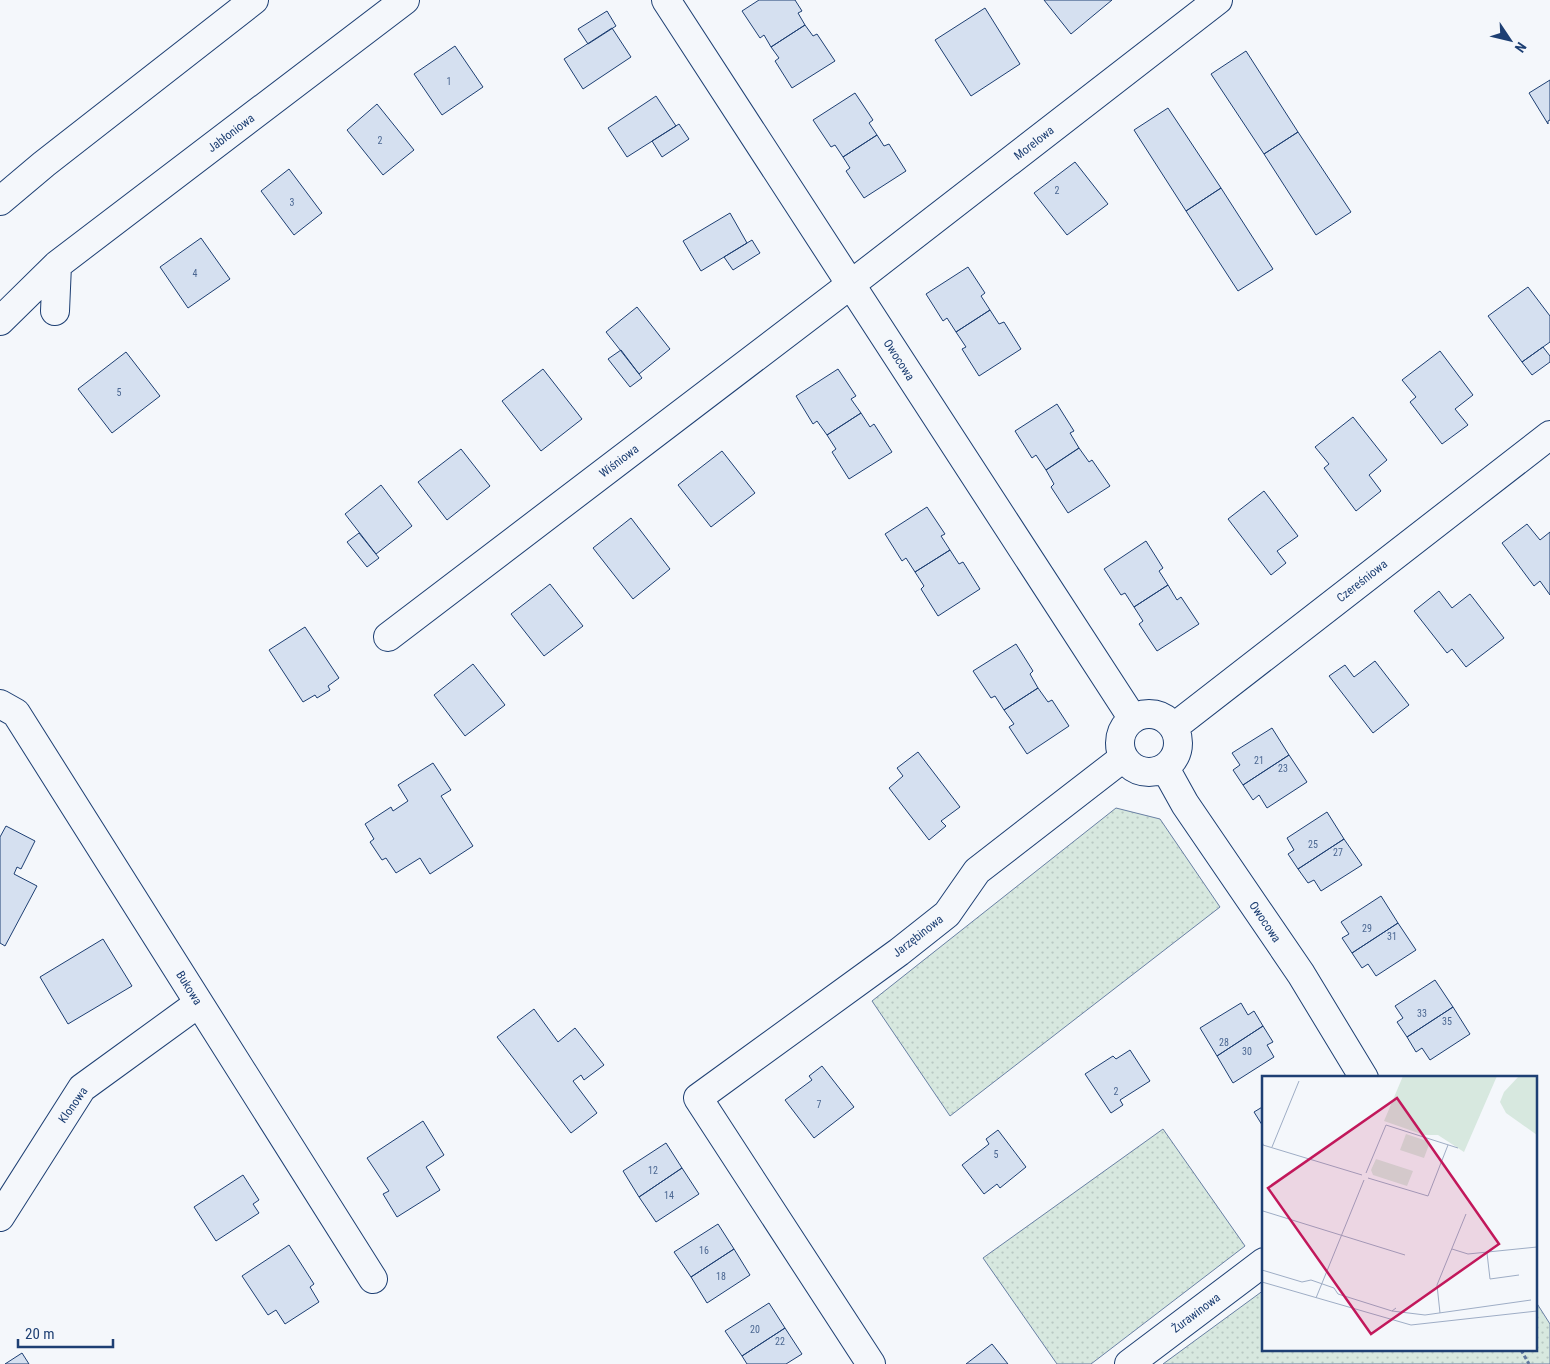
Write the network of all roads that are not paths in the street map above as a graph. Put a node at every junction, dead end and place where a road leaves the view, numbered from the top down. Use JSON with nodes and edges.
{"nodes":[{"id":1,"x":254,"y":0,"type":"edge"},
{"id":2,"x":406,"y":0,"type":"edge"},
{"id":3,"x":666,"y":0,"type":"edge"},
{"id":4,"x":1218,"y":0,"type":"edge"},
{"id":5,"x":0,"y":201,"type":"edge"},
{"id":6,"x":57,"y":266,"type":"junction"},
{"id":7,"x":850,"y":285,"type":"junction"},
{"id":8,"x":55,"y":311,"type":"dead end"},
{"id":9,"x":0,"y":321,"type":"edge"},
{"id":10,"x":1550,"y":435,"type":"edge"},
{"id":11,"x":388,"y":637,"type":"dead end"},
{"id":12,"x":0,"y":704,"type":"edge"},
{"id":13,"x":1133,"y":719,"type":"junction"},
{"id":14,"x":1174,"y":727,"type":"junction"},
{"id":15,"x":1124,"y":758,"type":"junction"},
{"id":16,"x":1165,"y":768,"type":"junction"},
{"id":17,"x":198,"y":1003,"type":"junction"},
{"id":18,"x":1363,"y":1076,"type":"edge"},
{"id":19,"x":0,"y":1217,"type":"edge"},
{"id":20,"x":1262,"y":1264,"type":"edge"},
{"id":21,"x":373,"y":1279,"type":"dead end"},
{"id":22,"x":871,"y":1364,"type":"edge"},
{"id":23,"x":1129,"y":1364,"type":"edge"}],
"edges":[{"from":1,"to":5,"type":"street"},
{"from":2,"to":6,"type":"street","name":"Jabłoniowa"},
{"from":3,"to":7,"type":"street","name":"Owocowa"},
{"from":4,"to":7,"type":"street","name":"Morelowa"},
{"from":6,"to":8,"type":"street"},
{"from":6,"to":9,"type":"street","name":"Jabłoniowa"},
{"from":7,"to":11,"type":"street","name":"Wiśniowa"},
{"from":7,"to":13,"type":"street","name":"Owocowa"},
{"from":10,"to":14,"type":"street","name":"Czereśniowa"},
{"from":12,"to":17,"type":"street","name":"Bukowa"},
{"from":13,"to":14,"type":"street"},
{"from":13,"to":15,"type":"street"},
{"from":14,"to":16,"type":"street"},
{"from":15,"to":16,"type":"street"},
{"from":15,"to":22,"type":"street","name":"Jarzębinowa"},
{"from":16,"to":18,"type":"street","name":"Owocowa"},
{"from":17,"to":19,"type":"street","name":"Klonowa"},
{"from":17,"to":21,"type":"street","name":"Bukowa"},
{"from":20,"to":23,"type":"street","name":"Żurawinowa"}]}
